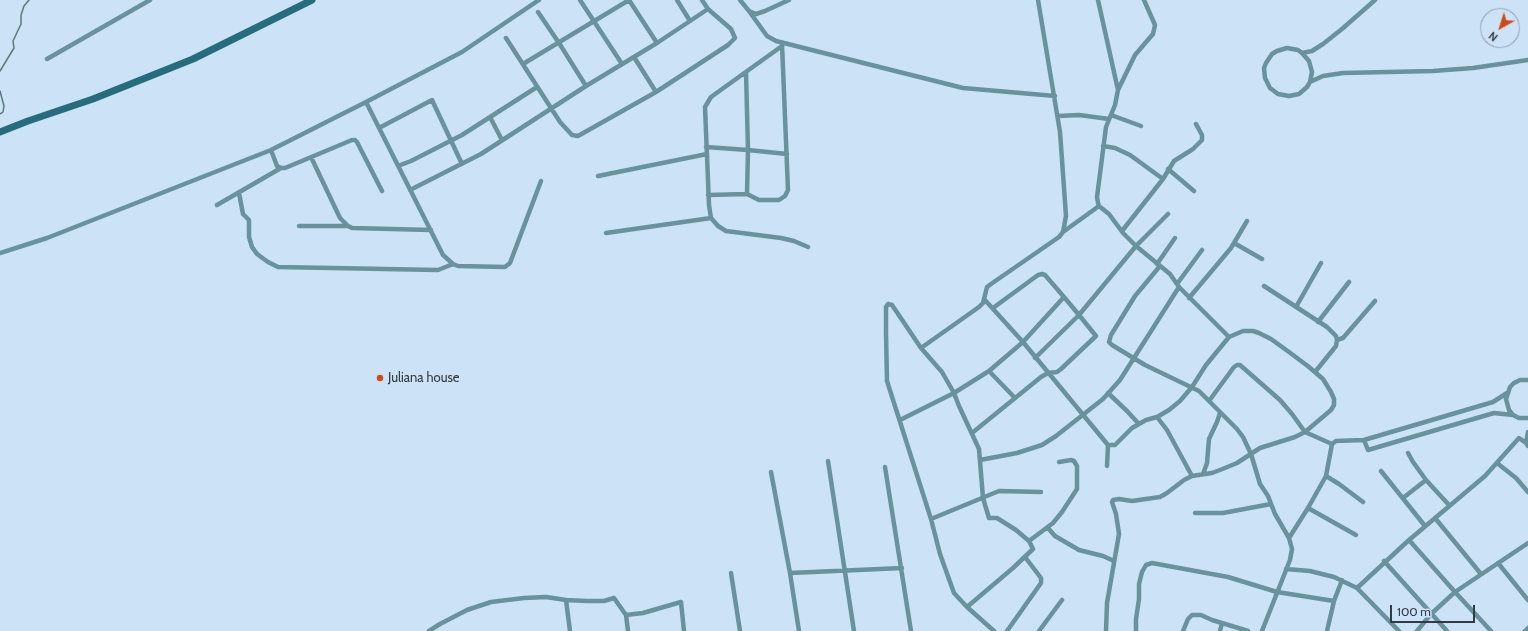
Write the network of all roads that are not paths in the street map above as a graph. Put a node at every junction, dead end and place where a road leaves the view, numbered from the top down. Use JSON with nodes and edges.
{"nodes":[{"id":1,"x":150,"y":0,"type":"edge"},
{"id":2,"x":312,"y":0,"type":"edge"},
{"id":3,"x":539,"y":0,"type":"edge"},
{"id":4,"x":580,"y":0,"type":"edge"},
{"id":5,"x":629,"y":0,"type":"edge"},
{"id":6,"x":677,"y":0,"type":"edge"},
{"id":7,"x":702,"y":0,"type":"edge"},
{"id":8,"x":740,"y":0,"type":"edge"},
{"id":9,"x":789,"y":0,"type":"edge"},
{"id":10,"x":1038,"y":0,"type":"edge"},
{"id":11,"x":1098,"y":0,"type":"edge"},
{"id":12,"x":1144,"y":0,"type":"edge"},
{"id":13,"x":1375,"y":0,"type":"edge"},
{"id":14,"x":708,"y":9,"type":"junction"},
{"id":15,"x":749,"y":10,"type":"junction"},
{"id":16,"x":538,"y":12,"type":"dead end"},
{"id":17,"x":595,"y":21,"type":"junction"},
{"id":18,"x":690,"y":21,"type":"junction"},
{"id":19,"x":506,"y":38,"type":"dead end"},
{"id":20,"x":559,"y":43,"type":"junction"},
{"id":21,"x":657,"y":43,"type":"junction"},
{"id":22,"x":782,"y":44,"type":"junction"},
{"id":23,"x":1302,"y":53,"type":"junction"},
{"id":24,"x":634,"y":57,"type":"junction"},
{"id":25,"x":47,"y":59,"type":"dead end"},
{"id":26,"x":1528,"y":60,"type":"edge"},
{"id":27,"x":524,"y":64,"type":"junction"},
{"id":28,"x":622,"y":64,"type":"junction"},
{"id":29,"x":746,"y":72,"type":"junction"},
{"id":30,"x":1310,"y":82,"type":"junction"},
{"id":31,"x":586,"y":86,"type":"junction"},
{"id":32,"x":537,"y":87,"type":"junction"},
{"id":33,"x":1118,"y":90,"type":"junction"},
{"id":34,"x":656,"y":92,"type":"junction"},
{"id":35,"x":1055,"y":96,"type":"junction"},
{"id":36,"x":366,"y":102,"type":"junction"},
{"id":37,"x":551,"y":109,"type":"junction"},
{"id":38,"x":1058,"y":116,"type":"junction"},
{"id":39,"x":490,"y":117,"type":"junction"},
{"id":40,"x":1110,"y":117,"type":"junction"},
{"id":41,"x":1196,"y":124,"type":"dead end"},
{"id":42,"x":1141,"y":126,"type":"dead end"},
{"id":43,"x":379,"y":128,"type":"junction"},
{"id":44,"x":0,"y":132,"type":"edge"},
{"id":45,"x":452,"y":140,"type":"junction"},
{"id":46,"x":502,"y":140,"type":"junction"},
{"id":47,"x":1103,"y":146,"type":"junction"},
{"id":48,"x":706,"y":147,"type":"junction"},
{"id":49,"x":271,"y":150,"type":"junction"},
{"id":50,"x":748,"y":150,"type":"junction"},
{"id":51,"x":706,"y":154,"type":"junction"},
{"id":52,"x":787,"y":154,"type":"junction"},
{"id":53,"x":312,"y":157,"type":"junction"},
{"id":54,"x":462,"y":164,"type":"junction"},
{"id":55,"x":398,"y":166,"type":"junction"},
{"id":56,"x":281,"y":168,"type":"junction"},
{"id":57,"x":1168,"y":169,"type":"junction"},
{"id":58,"x":598,"y":176,"type":"dead end"},
{"id":59,"x":1163,"y":179,"type":"junction"},
{"id":60,"x":541,"y":181,"type":"dead end"},
{"id":61,"x":410,"y":190,"type":"junction"},
{"id":62,"x":1194,"y":191,"type":"dead end"},
{"id":63,"x":239,"y":192,"type":"junction"},
{"id":64,"x":382,"y":192,"type":"dead end"},
{"id":65,"x":747,"y":194,"type":"junction"},
{"id":66,"x":708,"y":195,"type":"junction"},
{"id":67,"x":217,"y":205,"type":"dead end"},
{"id":68,"x":1100,"y":206,"type":"junction"},
{"id":69,"x":1168,"y":214,"type":"dead end"},
{"id":70,"x":711,"y":218,"type":"junction"},
{"id":71,"x":1247,"y":221,"type":"dead end"},
{"id":72,"x":299,"y":226,"type":"dead end"},
{"id":73,"x":348,"y":226,"type":"junction"},
{"id":74,"x":431,"y":230,"type":"junction"},
{"id":75,"x":1122,"y":231,"type":"junction"},
{"id":76,"x":1063,"y":232,"type":"junction"},
{"id":77,"x":606,"y":233,"type":"dead end"},
{"id":78,"x":1175,"y":238,"type":"dead end"},
{"id":79,"x":1234,"y":243,"type":"junction"},
{"id":80,"x":1136,"y":246,"type":"junction"},
{"id":81,"x":808,"y":247,"type":"dead end"},
{"id":82,"x":1202,"y":250,"type":"dead end"},
{"id":83,"x":0,"y":253,"type":"edge"},
{"id":84,"x":1262,"y":260,"type":"dead end"},
{"id":85,"x":1321,"y":263,"type":"dead end"},
{"id":86,"x":453,"y":264,"type":"junction"},
{"id":87,"x":1158,"y":265,"type":"junction"},
{"id":88,"x":1349,"y":282,"type":"dead end"},
{"id":89,"x":1178,"y":286,"type":"junction"},
{"id":90,"x":1264,"y":286,"type":"dead end"},
{"id":91,"x":1064,"y":298,"type":"junction"},
{"id":92,"x":1190,"y":298,"type":"junction"},
{"id":93,"x":984,"y":299,"type":"junction"},
{"id":94,"x":1375,"y":301,"type":"dead end"},
{"id":95,"x":1296,"y":307,"type":"junction"},
{"id":96,"x":993,"y":308,"type":"junction"},
{"id":97,"x":1079,"y":315,"type":"junction"},
{"id":98,"x":1318,"y":322,"type":"junction"},
{"id":99,"x":1230,"y":337,"type":"junction"},
{"id":100,"x":1337,"y":340,"type":"junction"},
{"id":101,"x":1023,"y":342,"type":"junction"},
{"id":102,"x":922,"y":348,"type":"junction"},
{"id":103,"x":1035,"y":358,"type":"junction"},
{"id":104,"x":1134,"y":359,"type":"junction"},
{"id":105,"x":989,"y":371,"type":"junction"},
{"id":106,"x":1315,"y":372,"type":"junction"},
{"id":107,"x":1048,"y":373,"type":"junction"},
{"id":108,"x":1528,"y":380,"type":"edge"},
{"id":109,"x":1192,"y":387,"type":"junction"},
{"id":110,"x":1507,"y":392,"type":"junction"},
{"id":111,"x":954,"y":393,"type":"junction"},
{"id":112,"x":1108,"y":393,"type":"junction"},
{"id":113,"x":1015,"y":398,"type":"junction"},
{"id":114,"x":1209,"y":401,"type":"junction"},
{"id":115,"x":1220,"y":413,"type":"junction"},
{"id":116,"x":1083,"y":414,"type":"junction"},
{"id":117,"x":1513,"y":415,"type":"junction"},
{"id":118,"x":1157,"y":417,"type":"junction"},
{"id":119,"x":1528,"y":418,"type":"edge"},
{"id":120,"x":900,"y":420,"type":"junction"},
{"id":121,"x":1139,"y":424,"type":"junction"},
{"id":122,"x":1304,"y":432,"type":"junction"},
{"id":123,"x":1528,"y":432,"type":"edge"},
{"id":124,"x":972,"y":433,"type":"junction"},
{"id":125,"x":1364,"y":440,"type":"junction"},
{"id":126,"x":1332,"y":444,"type":"junction"},
{"id":127,"x":1108,"y":445,"type":"junction"},
{"id":128,"x":1527,"y":445,"type":"edge"},
{"id":129,"x":1408,"y":453,"type":"dead end"},
{"id":130,"x":1251,"y":454,"type":"junction"},
{"id":131,"x":980,"y":460,"type":"junction"},
{"id":132,"x":828,"y":461,"type":"dead end"},
{"id":133,"x":1059,"y":462,"type":"dead end"},
{"id":134,"x":1497,"y":463,"type":"junction"},
{"id":135,"x":1107,"y":466,"type":"dead end"},
{"id":136,"x":885,"y":467,"type":"dead end"},
{"id":137,"x":1381,"y":470,"type":"dead end"},
{"id":138,"x":771,"y":472,"type":"dead end"},
{"id":139,"x":1203,"y":474,"type":"junction"},
{"id":140,"x":1192,"y":476,"type":"junction"},
{"id":141,"x":1326,"y":476,"type":"junction"},
{"id":142,"x":1426,"y":480,"type":"junction"},
{"id":143,"x":1041,"y":492,"type":"dead end"},
{"id":144,"x":1528,"y":492,"type":"edge"},
{"id":145,"x":983,"y":498,"type":"junction"},
{"id":146,"x":1402,"y":498,"type":"junction"},
{"id":147,"x":1363,"y":502,"type":"dead end"},
{"id":148,"x":1271,"y":504,"type":"junction"},
{"id":149,"x":1449,"y":505,"type":"junction"},
{"id":150,"x":1308,"y":508,"type":"junction"},
{"id":151,"x":1195,"y":513,"type":"dead end"},
{"id":152,"x":1435,"y":518,"type":"junction"},
{"id":153,"x":931,"y":519,"type":"junction"},
{"id":154,"x":1425,"y":526,"type":"junction"},
{"id":155,"x":1048,"y":528,"type":"junction"},
{"id":156,"x":1356,"y":535,"type":"dead end"},
{"id":157,"x":1289,"y":538,"type":"junction"},
{"id":158,"x":1409,"y":540,"type":"junction"},
{"id":159,"x":1029,"y":541,"type":"junction"},
{"id":160,"x":1528,"y":543,"type":"edge"},
{"id":161,"x":1025,"y":557,"type":"junction"},
{"id":162,"x":1114,"y":561,"type":"junction"},
{"id":163,"x":1384,"y":561,"type":"junction"},
{"id":164,"x":1498,"y":563,"type":"junction"},
{"id":165,"x":902,"y":568,"type":"junction"},
{"id":166,"x":1286,"y":569,"type":"junction"},
{"id":167,"x":844,"y":571,"type":"junction"},
{"id":168,"x":731,"y":573,"type":"dead end"},
{"id":169,"x":790,"y":573,"type":"junction"},
{"id":170,"x":1481,"y":574,"type":"junction"},
{"id":171,"x":1342,"y":580,"type":"junction"},
{"id":172,"x":1357,"y":588,"type":"junction"},
{"id":173,"x":1277,"y":592,"type":"junction"},
{"id":174,"x":1455,"y":592,"type":"junction"},
{"id":175,"x":566,"y":600,"type":"junction"},
{"id":176,"x":1062,"y":600,"type":"dead end"},
{"id":177,"x":1528,"y":600,"type":"edge"},
{"id":178,"x":1334,"y":601,"type":"junction"},
{"id":179,"x":967,"y":607,"type":"junction"},
{"id":180,"x":1431,"y":614,"type":"junction"},
{"id":181,"x":626,"y":616,"type":"junction"},
{"id":182,"x":1222,"y":623,"type":"junction"},
{"id":183,"x":1528,"y":628,"type":"edge"},
{"id":184,"x":429,"y":631,"type":"edge"},
{"id":185,"x":570,"y":631,"type":"edge"},
{"id":186,"x":628,"y":631,"type":"edge"},
{"id":187,"x":684,"y":631,"type":"edge"},
{"id":188,"x":740,"y":631,"type":"edge"},
{"id":189,"x":799,"y":631,"type":"edge"},
{"id":190,"x":854,"y":631,"type":"edge"},
{"id":191,"x":911,"y":631,"type":"edge"},
{"id":192,"x":994,"y":631,"type":"edge"},
{"id":193,"x":1007,"y":631,"type":"edge"},
{"id":194,"x":1039,"y":631,"type":"edge"},
{"id":195,"x":1106,"y":631,"type":"edge"},
{"id":196,"x":1136,"y":631,"type":"edge"},
{"id":197,"x":1183,"y":631,"type":"edge"},
{"id":198,"x":1220,"y":631,"type":"edge"},
{"id":199,"x":1248,"y":631,"type":"edge"},
{"id":200,"x":1262,"y":631,"type":"edge"},
{"id":201,"x":1328,"y":631,"type":"edge"},
{"id":202,"x":1399,"y":631,"type":"edge"},
{"id":203,"x":1417,"y":631,"type":"edge"},
{"id":204,"x":1446,"y":631,"type":"edge"},
{"id":205,"x":1491,"y":631,"type":"edge"},
{"id":206,"x":1525,"y":631,"type":"edge"}],
"edges":[{"from":1,"to":25,"type":"street"},
{"from":2,"to":44,"type":"street"},
{"from":3,"to":36,"type":"street"},
{"from":4,"to":17,"type":"street"},
{"from":5,"to":17,"type":"street"},
{"from":5,"to":21,"type":"street"},
{"from":6,"to":18,"type":"street"},
{"from":7,"to":14,"type":"street"},
{"from":8,"to":15,"type":"street"},
{"from":9,"to":15,"type":"street"},
{"from":10,"to":35,"type":"street"},
{"from":11,"to":33,"type":"street"},
{"from":12,"to":33,"type":"street"},
{"from":13,"to":23,"type":"street"},
{"from":14,"to":18,"type":"street"},
{"from":14,"to":34,"type":"street"},
{"from":15,"to":22,"type":"street"},
{"from":16,"to":20,"type":"street"},
{"from":17,"to":20,"type":"street"},
{"from":17,"to":28,"type":"street"},
{"from":18,"to":21,"type":"street"},
{"from":19,"to":27,"type":"street"},
{"from":20,"to":27,"type":"street"},
{"from":20,"to":31,"type":"street"},
{"from":21,"to":24,"type":"street"},
{"from":22,"to":29,"type":"street"},
{"from":22,"to":35,"type":"street"},
{"from":22,"to":52,"type":"street"},
{"from":23,"to":30,"type":"street"},
{"from":23,"to":30,"type":"street"},
{"from":24,"to":28,"type":"street"},
{"from":24,"to":34,"type":"street"},
{"from":26,"to":30,"type":"street"},
{"from":27,"to":32,"type":"street"},
{"from":28,"to":31,"type":"street"},
{"from":29,"to":48,"type":"street"},
{"from":29,"to":50,"type":"street"},
{"from":31,"to":37,"type":"street"},
{"from":32,"to":37,"type":"street"},
{"from":32,"to":39,"type":"street"},
{"from":33,"to":40,"type":"street"},
{"from":34,"to":37,"type":"street"},
{"from":35,"to":38,"type":"street"},
{"from":36,"to":43,"type":"street"},
{"from":36,"to":49,"type":"street"},
{"from":37,"to":46,"type":"street"},
{"from":38,"to":40,"type":"street"},
{"from":38,"to":76,"type":"street"},
{"from":39,"to":45,"type":"street"},
{"from":39,"to":46,"type":"street"},
{"from":40,"to":42,"type":"street"},
{"from":40,"to":47,"type":"street"},
{"from":41,"to":57,"type":"street"},
{"from":43,"to":45,"type":"street"},
{"from":43,"to":55,"type":"street"},
{"from":45,"to":54,"type":"street"},
{"from":45,"to":55,"type":"street"},
{"from":46,"to":54,"type":"street"},
{"from":47,"to":59,"type":"street"},
{"from":47,"to":68,"type":"street"},
{"from":48,"to":50,"type":"street"},
{"from":48,"to":51,"type":"street"},
{"from":49,"to":56,"type":"street"},
{"from":49,"to":83,"type":"street"},
{"from":50,"to":52,"type":"street"},
{"from":50,"to":65,"type":"street"},
{"from":51,"to":58,"type":"street"},
{"from":51,"to":66,"type":"street"},
{"from":52,"to":65,"type":"street"},
{"from":53,"to":56,"type":"street"},
{"from":53,"to":64,"type":"street"},
{"from":53,"to":73,"type":"street"},
{"from":54,"to":61,"type":"street"},
{"from":55,"to":61,"type":"street"},
{"from":56,"to":63,"type":"street"},
{"from":57,"to":59,"type":"street"},
{"from":57,"to":62,"type":"street"},
{"from":59,"to":75,"type":"street"},
{"from":60,"to":86,"type":"street"},
{"from":61,"to":74,"type":"street"},
{"from":63,"to":67,"type":"street"},
{"from":63,"to":86,"type":"street"},
{"from":65,"to":66,"type":"street"},
{"from":66,"to":70,"type":"street"},
{"from":68,"to":75,"type":"street"},
{"from":68,"to":76,"type":"street"},
{"from":69,"to":80,"type":"street"},
{"from":70,"to":77,"type":"street"},
{"from":70,"to":81,"type":"street"},
{"from":71,"to":79,"type":"street"},
{"from":72,"to":73,"type":"street"},
{"from":73,"to":74,"type":"street"},
{"from":74,"to":86,"type":"street"},
{"from":75,"to":80,"type":"street"},
{"from":76,"to":93,"type":"street"},
{"from":78,"to":87,"type":"street"},
{"from":79,"to":84,"type":"street"},
{"from":79,"to":92,"type":"street"},
{"from":80,"to":87,"type":"street"},
{"from":80,"to":97,"type":"street"},
{"from":82,"to":89,"type":"street"},
{"from":85,"to":95,"type":"street"},
{"from":87,"to":89,"type":"street"},
{"from":87,"to":104,"type":"street"},
{"from":88,"to":98,"type":"street"},
{"from":89,"to":92,"type":"street"},
{"from":89,"to":104,"type":"street"},
{"from":90,"to":95,"type":"street"},
{"from":91,"to":96,"type":"street"},
{"from":91,"to":97,"type":"street"},
{"from":91,"to":101,"type":"street"},
{"from":92,"to":99,"type":"street"},
{"from":93,"to":96,"type":"street"},
{"from":93,"to":102,"type":"street"},
{"from":94,"to":100,"type":"street"},
{"from":95,"to":98,"type":"street"},
{"from":96,"to":101,"type":"street"},
{"from":97,"to":103,"type":"street"},
{"from":97,"to":107,"type":"street"},
{"from":98,"to":100,"type":"street"},
{"from":99,"to":106,"type":"street"},
{"from":99,"to":109,"type":"street"},
{"from":100,"to":106,"type":"street"},
{"from":101,"to":103,"type":"street"},
{"from":101,"to":105,"type":"street"},
{"from":102,"to":111,"type":"street"},
{"from":102,"to":120,"type":"street"},
{"from":103,"to":107,"type":"street"},
{"from":104,"to":109,"type":"street"},
{"from":104,"to":112,"type":"street"},
{"from":105,"to":111,"type":"street"},
{"from":105,"to":113,"type":"street"},
{"from":106,"to":122,"type":"street"},
{"from":107,"to":113,"type":"street"},
{"from":107,"to":116,"type":"street"},
{"from":108,"to":110,"type":"street"},
{"from":109,"to":114,"type":"street"},
{"from":109,"to":118,"type":"street"},
{"from":110,"to":117,"type":"street"},
{"from":110,"to":125,"type":"street"},
{"from":111,"to":120,"type":"street"},
{"from":111,"to":124,"type":"street"},
{"from":112,"to":116,"type":"street"},
{"from":112,"to":121,"type":"street"},
{"from":113,"to":124,"type":"street"},
{"from":114,"to":115,"type":"street"},
{"from":114,"to":122,"type":"street"},
{"from":115,"to":130,"type":"street"},
{"from":115,"to":139,"type":"street"},
{"from":116,"to":127,"type":"street"},
{"from":116,"to":131,"type":"street"},
{"from":117,"to":119,"type":"street"},
{"from":117,"to":125,"type":"street"},
{"from":118,"to":121,"type":"street"},
{"from":118,"to":140,"type":"street"},
{"from":120,"to":153,"type":"street"},
{"from":121,"to":127,"type":"street"},
{"from":122,"to":126,"type":"street"},
{"from":122,"to":130,"type":"street"},
{"from":123,"to":128,"type":"street"},
{"from":124,"to":131,"type":"street"},
{"from":125,"to":126,"type":"street"},
{"from":126,"to":141,"type":"street"},
{"from":127,"to":135,"type":"street"},
{"from":128,"to":134,"type":"street"},
{"from":129,"to":142,"type":"street"},
{"from":130,"to":139,"type":"street"},
{"from":130,"to":148,"type":"street"},
{"from":131,"to":145,"type":"street"},
{"from":132,"to":167,"type":"street"},
{"from":133,"to":155,"type":"street"},
{"from":134,"to":144,"type":"street"},
{"from":134,"to":149,"type":"street"},
{"from":136,"to":165,"type":"street"},
{"from":137,"to":146,"type":"street"},
{"from":138,"to":169,"type":"street"},
{"from":139,"to":140,"type":"street"},
{"from":140,"to":162,"type":"street"},
{"from":141,"to":147,"type":"street"},
{"from":141,"to":150,"type":"street"},
{"from":142,"to":146,"type":"street"},
{"from":142,"to":149,"type":"street"},
{"from":143,"to":145,"type":"street"},
{"from":145,"to":153,"type":"street"},
{"from":145,"to":159,"type":"street"},
{"from":146,"to":154,"type":"street"},
{"from":148,"to":151,"type":"street"},
{"from":148,"to":157,"type":"street"},
{"from":149,"to":152,"type":"street"},
{"from":150,"to":156,"type":"street"},
{"from":150,"to":157,"type":"street"},
{"from":152,"to":154,"type":"street"},
{"from":152,"to":170,"type":"street"},
{"from":153,"to":179,"type":"street"},
{"from":154,"to":158,"type":"street"},
{"from":155,"to":159,"type":"street"},
{"from":155,"to":162,"type":"street"},
{"from":157,"to":166,"type":"street"},
{"from":158,"to":163,"type":"street"},
{"from":158,"to":174,"type":"street"},
{"from":159,"to":161,"type":"street"},
{"from":160,"to":164,"type":"street"},
{"from":161,"to":179,"type":"street"},
{"from":161,"to":193,"type":"street"},
{"from":162,"to":195,"type":"street"},
{"from":163,"to":172,"type":"street"},
{"from":163,"to":180,"type":"street"},
{"from":164,"to":170,"type":"street"},
{"from":164,"to":177,"type":"street"},
{"from":165,"to":167,"type":"street"},
{"from":165,"to":191,"type":"street"},
{"from":166,"to":171,"type":"street"},
{"from":166,"to":173,"type":"street"},
{"from":167,"to":169,"type":"street"},
{"from":167,"to":190,"type":"street"},
{"from":168,"to":188,"type":"street"},
{"from":169,"to":189,"type":"street"},
{"from":170,"to":174,"type":"street"},
{"from":171,"to":172,"type":"street"},
{"from":171,"to":178,"type":"street"},
{"from":172,"to":202,"type":"street"},
{"from":173,"to":178,"type":"street"},
{"from":173,"to":196,"type":"street"},
{"from":173,"to":200,"type":"street"},
{"from":174,"to":180,"type":"street"},
{"from":174,"to":205,"type":"street"},
{"from":175,"to":181,"type":"street"},
{"from":175,"to":184,"type":"street"},
{"from":175,"to":185,"type":"street"},
{"from":176,"to":194,"type":"street"},
{"from":178,"to":201,"type":"street"},
{"from":179,"to":192,"type":"street"},
{"from":180,"to":203,"type":"street"},
{"from":180,"to":204,"type":"street"},
{"from":181,"to":186,"type":"street"},
{"from":181,"to":187,"type":"street"},
{"from":182,"to":197,"type":"street"},
{"from":182,"to":198,"type":"street"},
{"from":182,"to":199,"type":"street"},
{"from":183,"to":206,"type":"street"}]}
